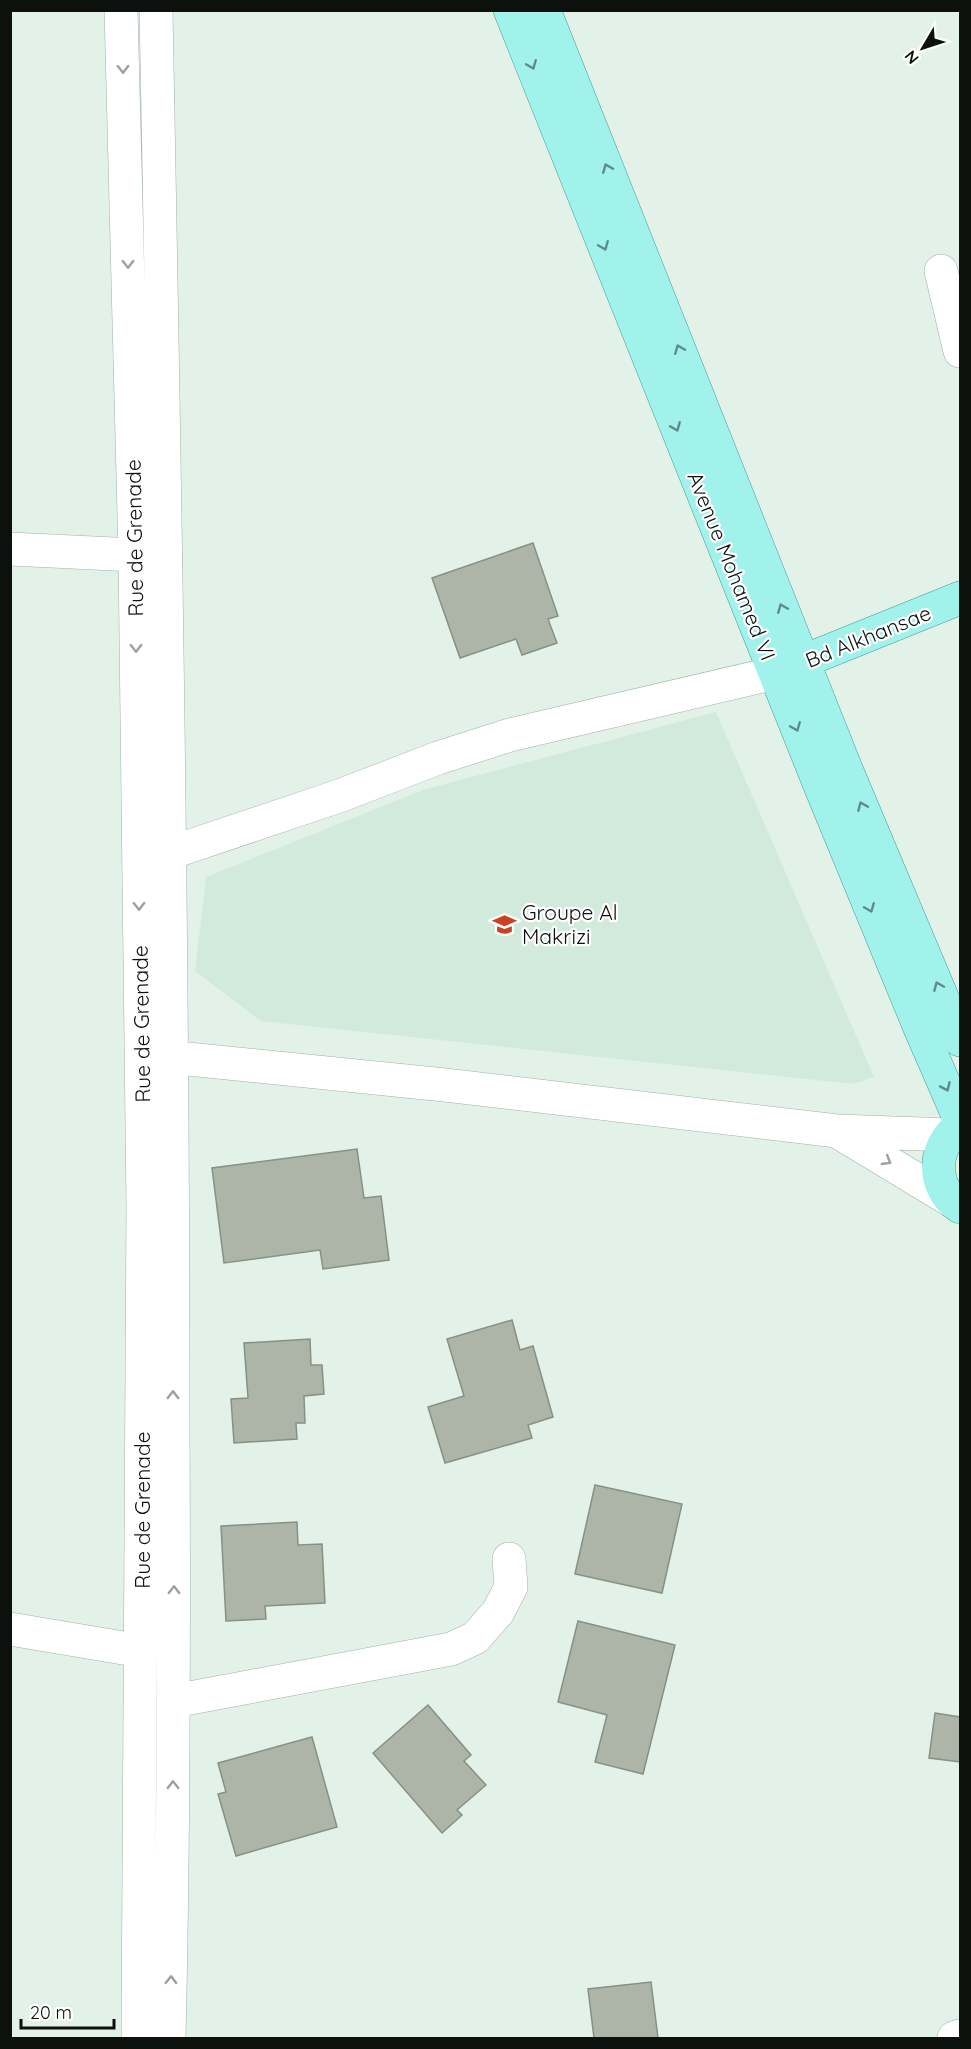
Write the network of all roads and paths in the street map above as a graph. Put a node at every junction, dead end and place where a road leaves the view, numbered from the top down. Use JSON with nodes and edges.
{"nodes":[{"id":1,"x":121,"y":10,"type":"edge"},
{"id":2,"x":156,"y":10,"type":"edge"},
{"id":3,"x":510,"y":10,"type":"edge"},
{"id":4,"x":544,"y":10,"type":"edge"},
{"id":5,"x":940,"y":271,"type":"dead end"},
{"id":6,"x":960,"y":351,"type":"edge"},
{"id":7,"x":10,"y":549,"type":"edge"},
{"id":8,"x":151,"y":556,"type":"junction"},
{"id":9,"x":960,"y":598,"type":"edge"},
{"id":10,"x":789,"y":668,"type":"junction"},
{"id":11,"x":170,"y":854,"type":"junction"},
{"id":12,"x":139,"y":863,"type":"junction"},
{"id":13,"x":960,"y":1040,"type":"edge"},
{"id":14,"x":157,"y":1056,"type":"junction"},
{"id":15,"x":957,"y":1127,"type":"edge"},
{"id":16,"x":837,"y":1131,"type":"junction"},
{"id":17,"x":956,"y":1204,"type":"edge"},
{"id":18,"x":509,"y":1559,"type":"dead end"},
{"id":19,"x":10,"y":1629,"type":"edge"},
{"id":20,"x":141,"y":1651,"type":"junction"},
{"id":21,"x":174,"y":1701,"type":"junction"},
{"id":22,"x":960,"y":2036,"type":"edge"},
{"id":23,"x":138,"y":2038,"type":"edge"},
{"id":24,"x":170,"y":2038,"type":"edge"},
{"id":25,"x":954,"y":2038,"type":"edge"}],
"edges":[{"from":1,"to":8,"type":"street","name":"Rue de Grenade","one_way":true},
{"from":2,"to":8,"type":"street","name":"Rue de Grenade"},
{"from":3,"to":10,"type":"main road","name":"Avenue Mohamed VI","one_way":true},
{"from":10,"to":4,"type":"main road","name":"Avenue Mohamed VI","one_way":true},
{"from":5,"to":6,"type":"street"},
{"from":7,"to":8,"type":"street"},
{"from":8,"to":11,"type":"street","name":"Rue de Grenade"},
{"from":8,"to":12,"type":"street","name":"Rue de Grenade","one_way":true},
{"from":9,"to":10,"type":"main road","name":"Bd Alkhansae"},
{"from":10,"to":11,"type":"street"},
{"from":13,"to":10,"type":"main road","name":"Avenue Mohamed VI","one_way":true},
{"from":10,"to":15,"type":"main road","name":"Avenue Mohamed VI","one_way":true},
{"from":11,"to":12,"type":"street"},
{"from":11,"to":14,"type":"street","name":"Rue de Grenade"},
{"from":12,"to":14,"type":"street","name":"Rue de Grenade","one_way":true},
{"from":14,"to":16,"type":"street"},
{"from":14,"to":20,"type":"street","name":"Rue de Grenade"},
{"from":21,"to":14,"type":"street","name":"Rue de Grenade","one_way":true},
{"from":15,"to":16,"type":"street"},
{"from":15,"to":17,"type":"main road"},
{"from":16,"to":17,"type":"street","one_way":true},
{"from":18,"to":21,"type":"street"},
{"from":19,"to":20,"type":"street"},
{"from":20,"to":23,"type":"street","name":"Rue de Grenade"},
{"from":24,"to":21,"type":"street","name":"Rue de Grenade","one_way":true},
{"from":22,"to":25,"type":"street"}]}
